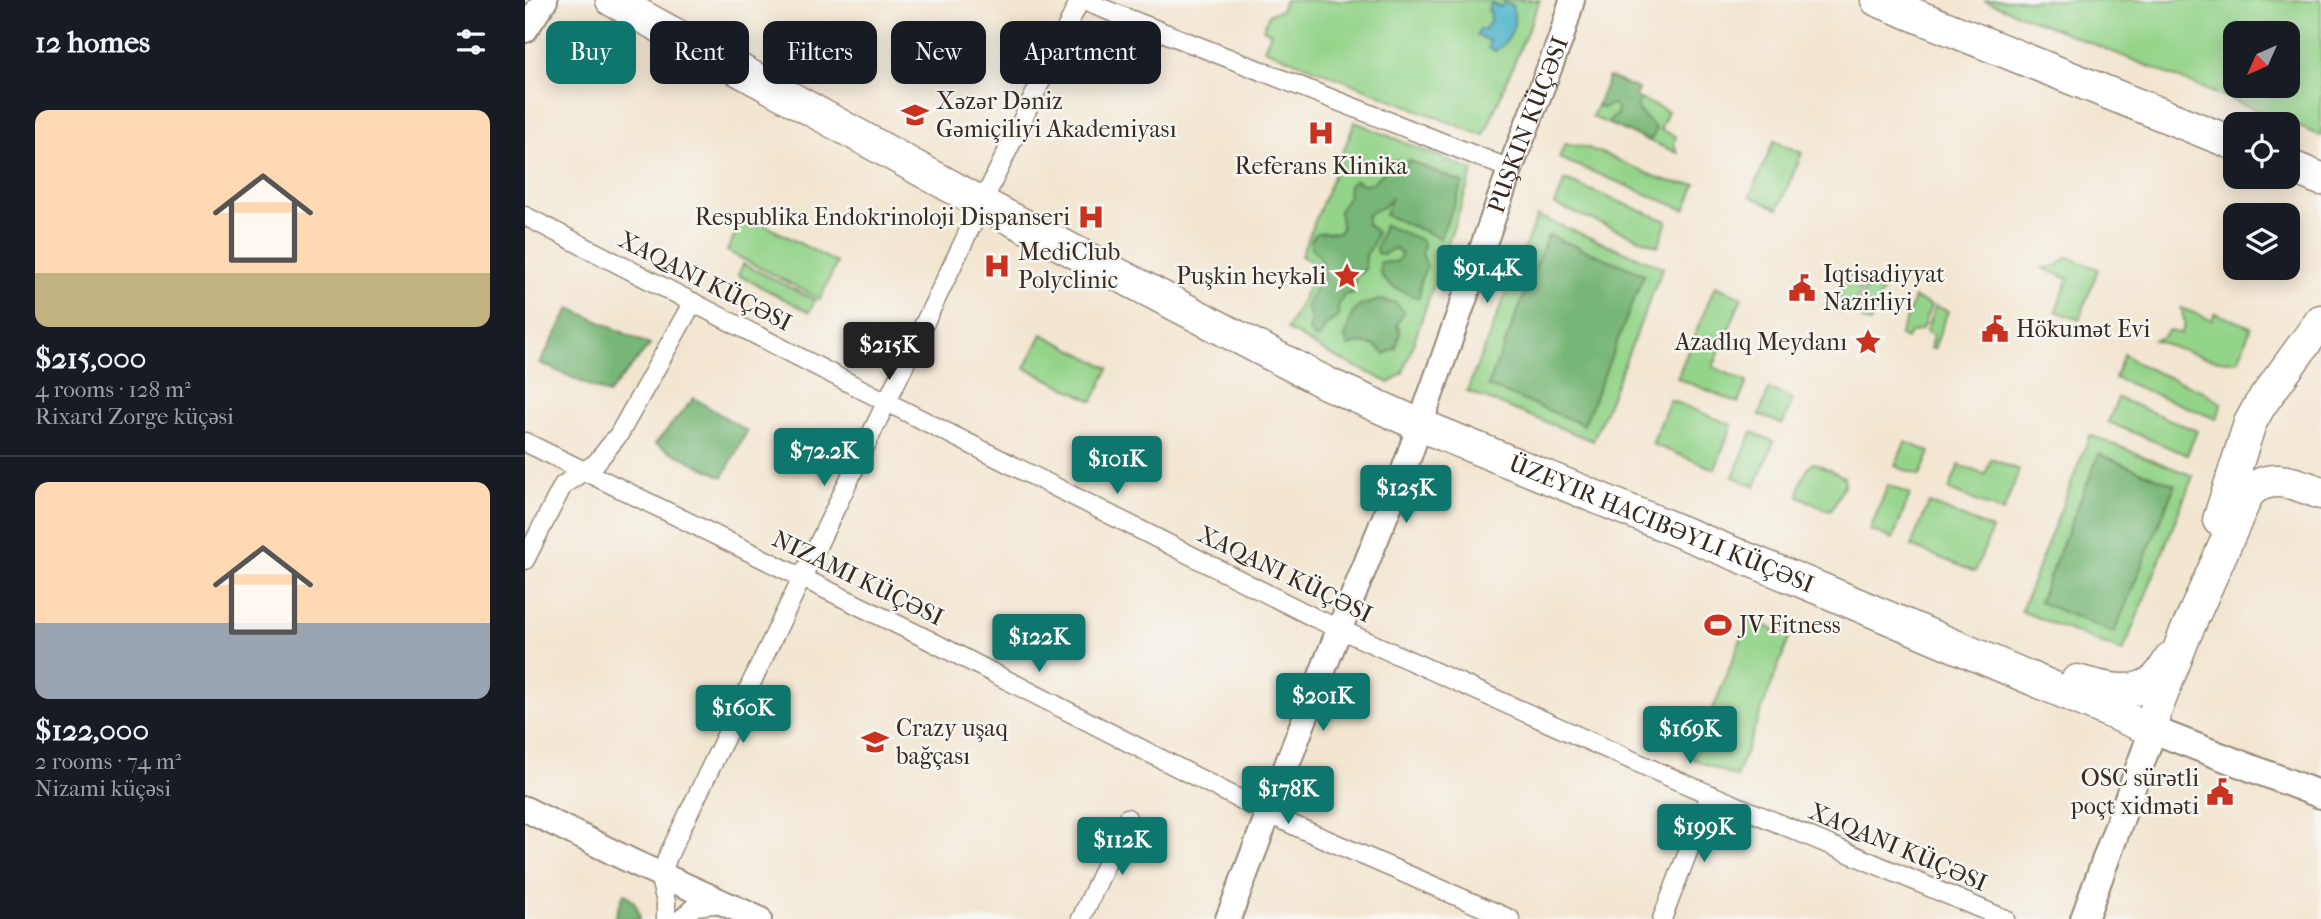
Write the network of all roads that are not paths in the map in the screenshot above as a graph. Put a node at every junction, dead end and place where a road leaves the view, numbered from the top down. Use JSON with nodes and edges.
{"nodes":[{"id":1,"x":545,"y":0,"type":"edge"},
{"id":2,"x":612,"y":0,"type":"edge"},
{"id":3,"x":1080,"y":0,"type":"edge"},
{"id":4,"x":1572,"y":0,"type":"edge"},
{"id":5,"x":1877,"y":0,"type":"edge"},
{"id":6,"x":525,"y":30,"type":"edge"},
{"id":7,"x":2223,"y":139,"type":"edge"},
{"id":8,"x":1510,"y":169,"type":"junction"},
{"id":9,"x":2300,"y":170,"type":"edge"},
{"id":10,"x":2321,"y":179,"type":"edge"},
{"id":11,"x":981,"y":203,"type":"junction"},
{"id":12,"x":525,"y":216,"type":"edge"},
{"id":13,"x":693,"y":302,"type":"junction"},
{"id":14,"x":2321,"y":321,"type":"edge"},
{"id":15,"x":886,"y":402,"type":"junction"},
{"id":16,"x":1420,"y":425,"type":"junction"},
{"id":17,"x":525,"y":442,"type":"edge"},
{"id":18,"x":583,"y":472,"type":"junction"},
{"id":19,"x":2321,"y":493,"type":"edge"},
{"id":20,"x":525,"y":560,"type":"edge"},
{"id":21,"x":803,"y":578,"type":"junction"},
{"id":22,"x":1339,"y":629,"type":"junction"},
{"id":23,"x":2184,"y":637,"type":"junction"},
{"id":24,"x":1992,"y":660,"type":"junction"},
{"id":25,"x":2153,"y":730,"type":"junction"},
{"id":26,"x":2321,"y":794,"type":"edge"},
{"id":27,"x":1710,"y":795,"type":"junction"},
{"id":28,"x":525,"y":809,"type":"edge"},
{"id":29,"x":1269,"y":812,"type":"junction"},
{"id":30,"x":1128,"y":818,"type":"dead end"},
{"id":31,"x":662,"y":876,"type":"junction"},
{"id":32,"x":725,"y":903,"type":"junction"},
{"id":33,"x":666,"y":919,"type":"edge"},
{"id":34,"x":681,"y":919,"type":"edge"},
{"id":35,"x":759,"y":919,"type":"edge"},
{"id":36,"x":1081,"y":919,"type":"edge"},
{"id":37,"x":1229,"y":919,"type":"edge"},
{"id":38,"x":1510,"y":919,"type":"edge"},
{"id":39,"x":1662,"y":919,"type":"edge"},
{"id":40,"x":2005,"y":919,"type":"edge"},
{"id":41,"x":2084,"y":919,"type":"edge"}],
"edges":[{"from":1,"to":6,"type":"main road"},
{"from":2,"to":11,"type":"highway"},
{"from":3,"to":8,"type":"street"},
{"from":3,"to":11,"type":"street"},
{"from":4,"to":8,"type":"main road","name":"PUŞKIN KÜÇƏSI"},
{"from":5,"to":7,"type":"highway"},
{"from":8,"to":16,"type":"main road","name":"PUŞKIN KÜÇƏSI"},
{"from":9,"to":10,"type":"highway"},
{"from":11,"to":15,"type":"street"},
{"from":11,"to":16,"type":"highway"},
{"from":12,"to":13,"type":"street","name":"XAQANI KÜÇƏSI"},
{"from":13,"to":15,"type":"street","name":"XAQANI KÜÇƏSI"},
{"from":13,"to":18,"type":"street"},
{"from":14,"to":23,"type":"highway"},
{"from":15,"to":21,"type":"street"},
{"from":15,"to":22,"type":"street","name":"XAQANI KÜÇƏSI"},
{"from":16,"to":22,"type":"main road","name":"PUŞKIN KÜÇƏSI"},
{"from":16,"to":24,"type":"highway"},
{"from":17,"to":18,"type":"street","name":"NIZAMI KÜÇƏSI"},
{"from":18,"to":20,"type":"street"},
{"from":18,"to":21,"type":"street","name":"NIZAMI KÜÇƏSI"},
{"from":19,"to":23,"type":"highway"},
{"from":21,"to":29,"type":"street","name":"NIZAMI KÜÇƏSI"},
{"from":21,"to":31,"type":"street"},
{"from":22,"to":27,"type":"street","name":"XAQANI KÜÇƏSI"},
{"from":22,"to":29,"type":"main road","name":"PUŞKIN KÜÇƏSI"},
{"from":23,"to":24,"type":"highway"},
{"from":23,"to":25,"type":"highway"},
{"from":24,"to":25,"type":"highway"},
{"from":25,"to":26,"type":"main road"},
{"from":25,"to":41,"type":"main road"},
{"from":27,"to":39,"type":"street"},
{"from":27,"to":40,"type":"street","name":"XAQANI KÜÇƏSI"},
{"from":28,"to":31,"type":"main road"},
{"from":29,"to":37,"type":"main road","name":"PUŞKIN KÜÇƏSI"},
{"from":29,"to":38,"type":"street","name":"NIZAMI KÜÇƏSI"},
{"from":30,"to":36,"type":"street"},
{"from":31,"to":32,"type":"main road"},
{"from":31,"to":33,"type":"street"},
{"from":32,"to":34,"type":"street"},
{"from":32,"to":35,"type":"main road"}]}
